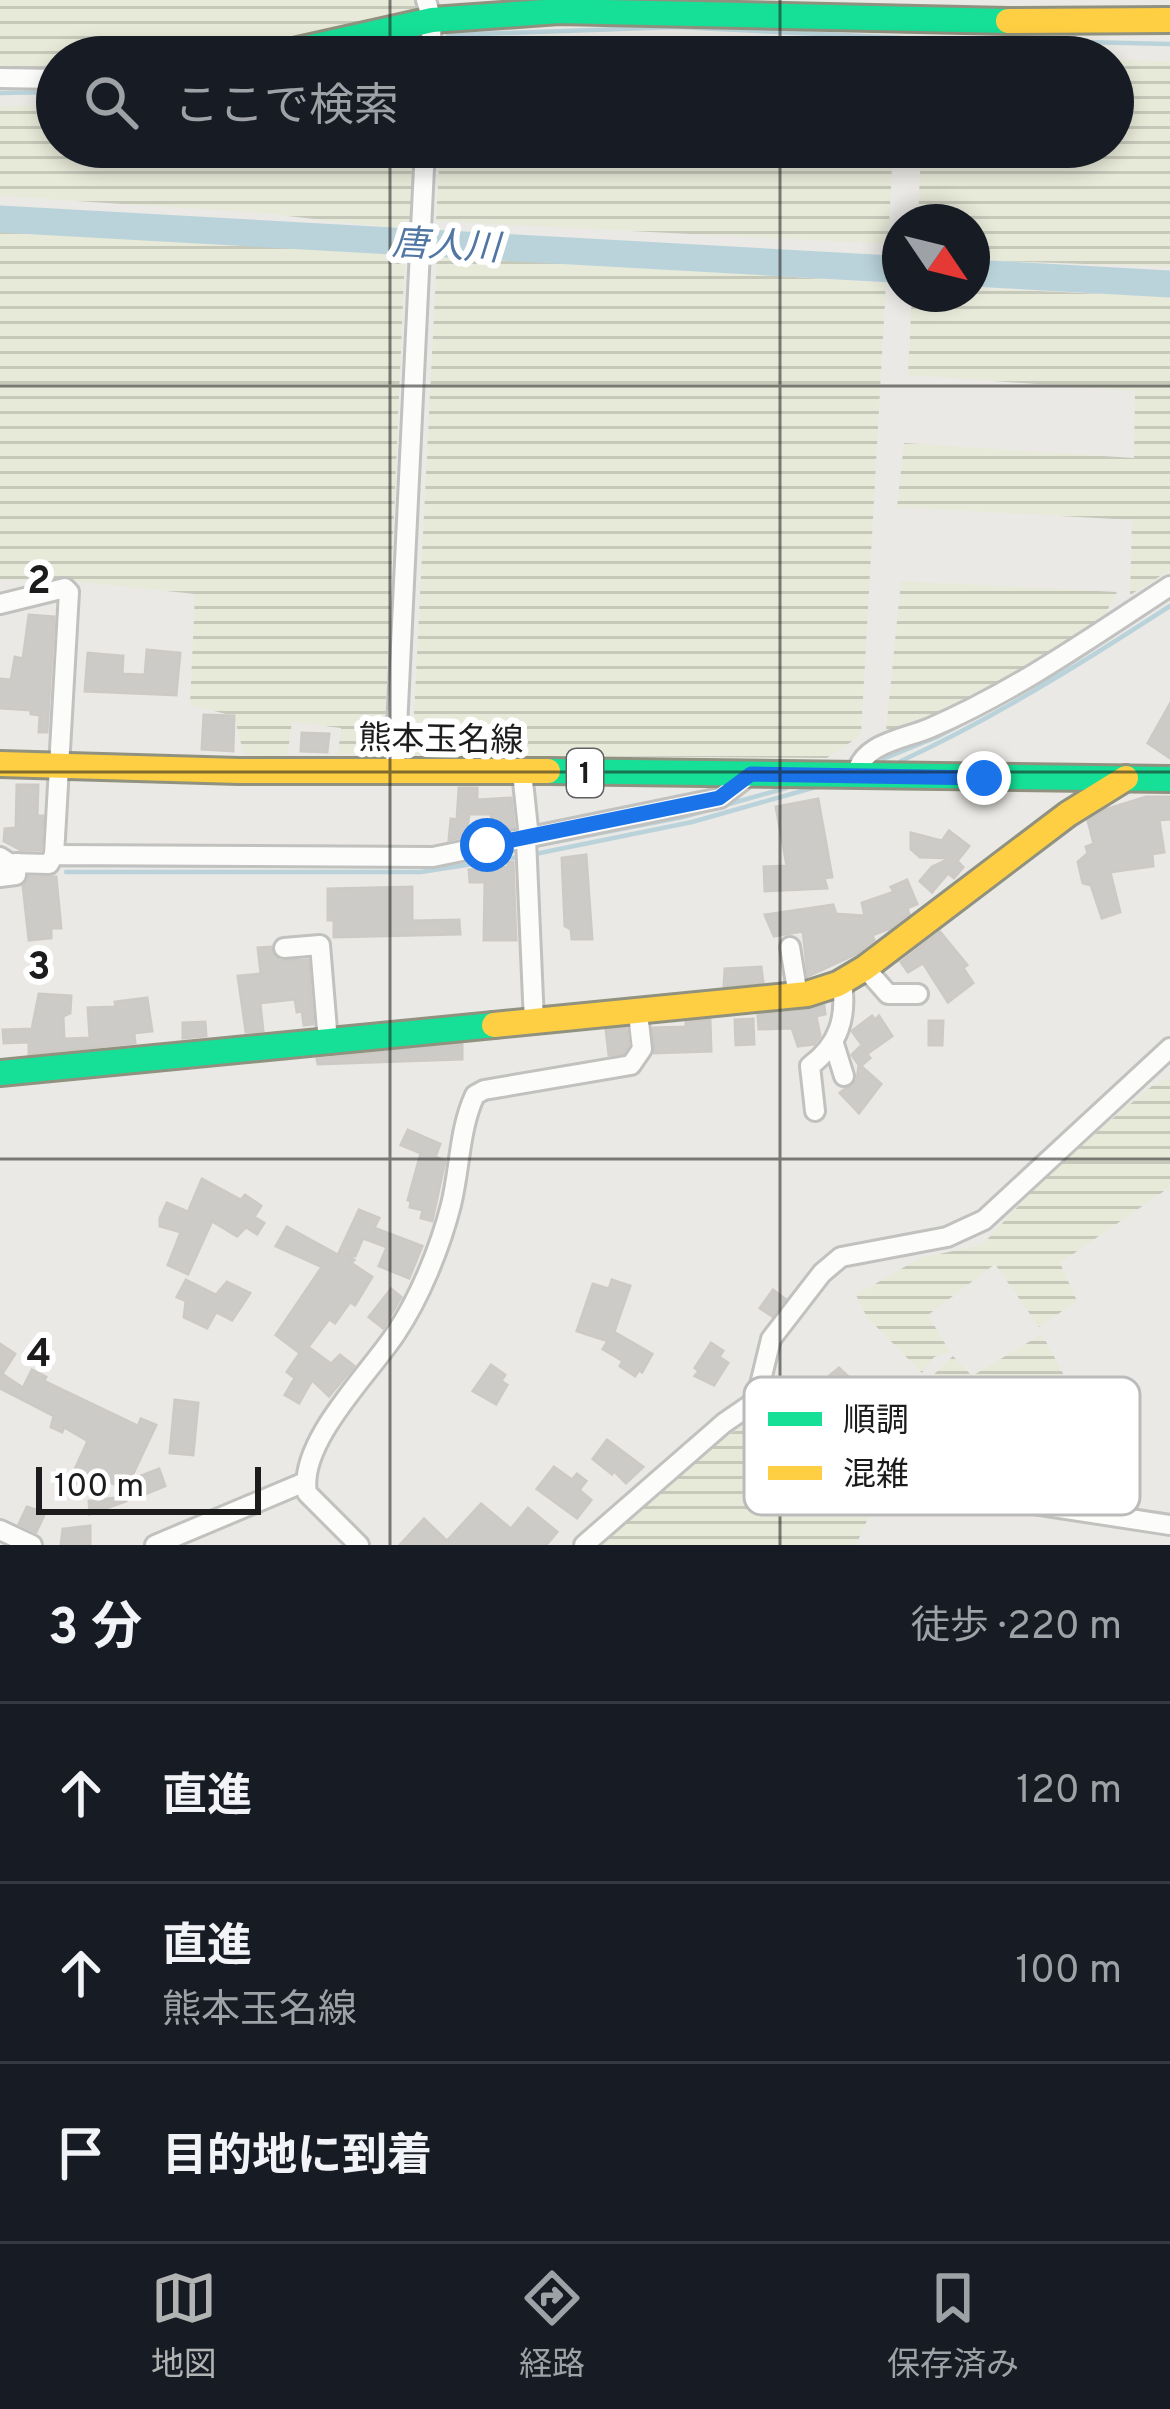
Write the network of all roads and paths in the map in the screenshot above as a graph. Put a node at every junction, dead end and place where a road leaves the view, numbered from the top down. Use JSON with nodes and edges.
{"nodes":[{"id":1,"x":735,"y":7,"type":"edge"},
{"id":2,"x":429,"y":10,"type":"edge"},
{"id":3,"x":1170,"y":20,"type":"edge"},
{"id":4,"x":339,"y":36,"type":"edge"},
{"id":5,"x":0,"y":78,"type":"edge"},
{"id":6,"x":36,"y":79,"type":"edge"},
{"id":7,"x":424,"y":168,"type":"edge"},
{"id":8,"x":1170,"y":586,"type":"edge"},
{"id":9,"x":0,"y":604,"type":"edge"},
{"id":10,"x":0,"y":764,"type":"edge"},
{"id":11,"x":58,"y":766,"type":"junction"},
{"id":12,"x":395,"y":769,"type":"junction"},
{"id":13,"x":522,"y":772,"type":"junction"},
{"id":14,"x":751,"y":774,"type":"junction"},
{"id":15,"x":856,"y":775,"type":"junction"},
{"id":16,"x":1126,"y":778,"type":"junction"},
{"id":17,"x":1170,"y":779,"type":"edge"},
{"id":18,"x":528,"y":844,"type":"junction"},
{"id":19,"x":54,"y":855,"type":"junction"},
{"id":20,"x":9,"y":860,"type":"edge"},
{"id":21,"x":0,"y":878,"type":"edge"},
{"id":22,"x":790,"y":947,"type":"dead end"},
{"id":23,"x":284,"y":948,"type":"dead end"},
{"id":24,"x":865,"y":968,"type":"junction"},
{"id":25,"x":842,"y":982,"type":"junction"},
{"id":26,"x":917,"y":994,"type":"dead end"},
{"id":27,"x":798,"y":996,"type":"junction"},
{"id":28,"x":638,"y":1013,"type":"junction"},
{"id":29,"x":534,"y":1022,"type":"junction"},
{"id":30,"x":328,"y":1042,"type":"junction"},
{"id":31,"x":834,"y":1044,"type":"junction"},
{"id":32,"x":1170,"y":1048,"type":"edge"},
{"id":33,"x":0,"y":1073,"type":"edge"},
{"id":34,"x":844,"y":1076,"type":"dead end"},
{"id":35,"x":815,"y":1111,"type":"dead end"},
{"id":36,"x":762,"y":1377,"type":"edge"},
{"id":37,"x":744,"y":1409,"type":"edge"},
{"id":38,"x":305,"y":1482,"type":"junction"},
{"id":39,"x":1105,"y":1515,"type":"edge"},
{"id":40,"x":1170,"y":1525,"type":"edge"},
{"id":41,"x":0,"y":1530,"type":"edge"},
{"id":42,"x":32,"y":1545,"type":"edge"},
{"id":43,"x":155,"y":1545,"type":"edge"},
{"id":44,"x":358,"y":1545,"type":"edge"},
{"id":45,"x":584,"y":1545,"type":"edge"}],
"edges":[{"from":1,"to":2,"type":"street"},
{"from":1,"to":3,"type":"street"},
{"from":2,"to":4,"type":"street"},
{"from":5,"to":6,"type":"street"},
{"from":7,"to":12,"type":"street"},
{"from":8,"to":15,"type":"street"},
{"from":9,"to":11,"type":"street"},
{"from":10,"to":11,"type":"street","name":"熊本玉名線","number":"1"},
{"from":11,"to":12,"type":"street","name":"熊本玉名線","number":"1"},
{"from":11,"to":19,"type":"street"},
{"from":12,"to":13,"type":"street","name":"熊本玉名線","number":"1"},
{"from":13,"to":14,"type":"street","name":"熊本玉名線","number":"1"},
{"from":13,"to":18,"type":"street"},
{"from":14,"to":15,"type":"street","name":"熊本玉名線","number":"1"},
{"from":14,"to":18,"type":"street"},
{"from":15,"to":16,"type":"street","name":"熊本玉名線","number":"1"},
{"from":16,"to":17,"type":"street","name":"熊本玉名線","number":"1"},
{"from":16,"to":24,"type":"street"},
{"from":18,"to":19,"type":"street"},
{"from":18,"to":29,"type":"street"},
{"from":19,"to":20,"type":"street"},
{"from":20,"to":21,"type":"street"},
{"from":22,"to":27,"type":"street"},
{"from":23,"to":30,"type":"street"},
{"from":24,"to":25,"type":"street"},
{"from":24,"to":26,"type":"street"},
{"from":25,"to":27,"type":"street"},
{"from":25,"to":31,"type":"street"},
{"from":27,"to":28,"type":"street"},
{"from":28,"to":29,"type":"street"},
{"from":28,"to":38,"type":"street"},
{"from":29,"to":30,"type":"street"},
{"from":30,"to":33,"type":"street"},
{"from":31,"to":34,"type":"street"},
{"from":31,"to":35,"type":"street"},
{"from":32,"to":36,"type":"street"},
{"from":37,"to":45,"type":"street"},
{"from":38,"to":43,"type":"street"},
{"from":38,"to":44,"type":"street"},
{"from":39,"to":40,"type":"street"},
{"from":41,"to":42,"type":"street"}]}
